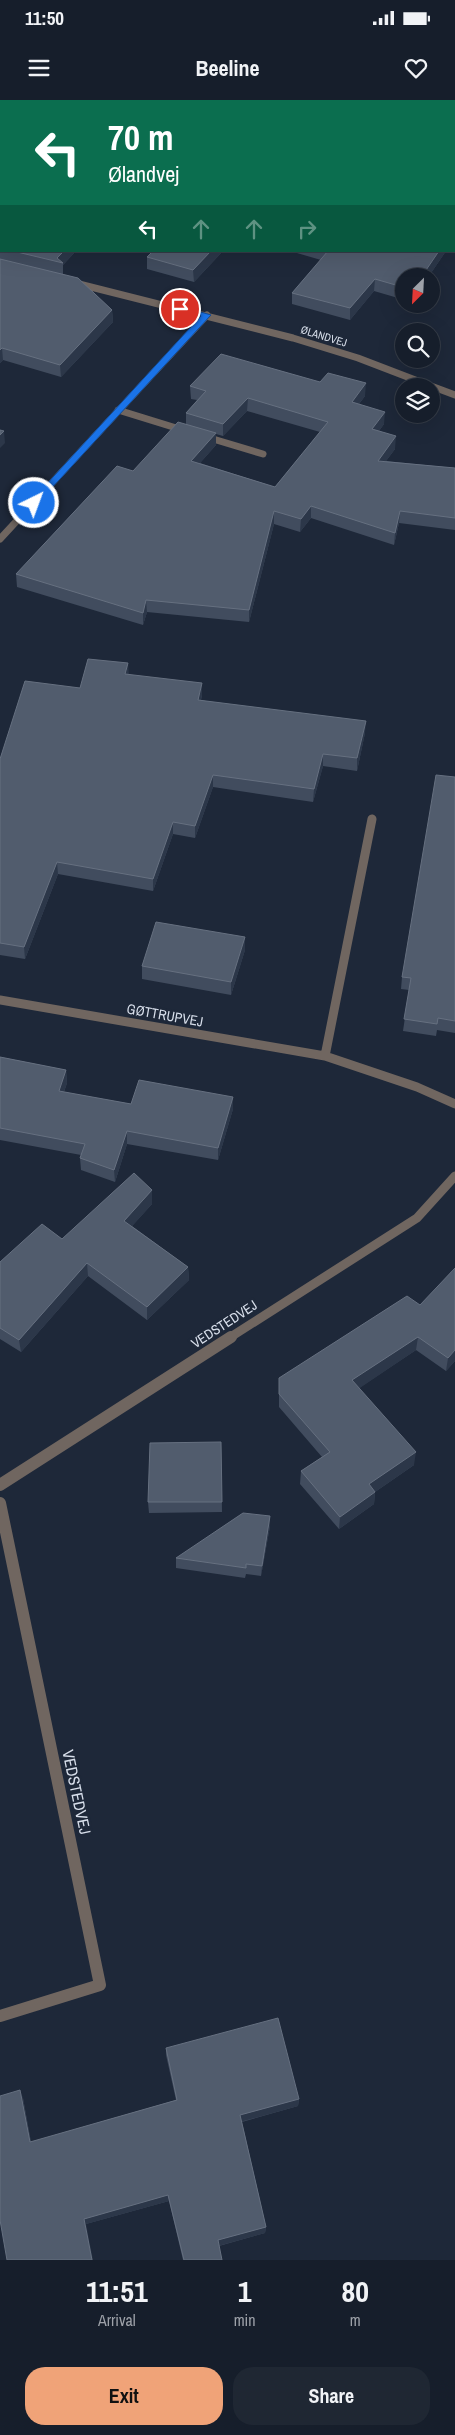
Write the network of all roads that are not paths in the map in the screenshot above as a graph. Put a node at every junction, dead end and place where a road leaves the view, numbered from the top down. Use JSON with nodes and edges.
{"nodes":[{"id":1,"x":70,"y":282,"type":"edge"},
{"id":2,"x":207,"y":315,"type":"junction"},
{"id":3,"x":410,"y":378,"type":"edge"},
{"id":4,"x":440,"y":390,"type":"edge"},
{"id":5,"x":455,"y":396,"type":"edge"},
{"id":6,"x":118,"y":410,"type":"junction"},
{"id":7,"x":263,"y":454,"type":"dead end"},
{"id":8,"x":0,"y":539,"type":"edge"},
{"id":9,"x":372,"y":819,"type":"dead end"},
{"id":10,"x":0,"y":1000,"type":"edge"},
{"id":11,"x":325,"y":1056,"type":"junction"},
{"id":12,"x":455,"y":1104,"type":"edge"},
{"id":13,"x":455,"y":1176,"type":"edge"},
{"id":14,"x":0,"y":1485,"type":"edge"},
{"id":15,"x":0,"y":1503,"type":"edge"},
{"id":16,"x":0,"y":2016,"type":"edge"}],
"edges":[{"from":1,"to":2,"type":"street","name":"ØLANDVEJ"},
{"from":2,"to":3,"type":"street","name":"ØLANDVEJ"},
{"from":2,"to":6,"type":"street"},
{"from":4,"to":5,"type":"street","name":"ØLANDVEJ"},
{"from":6,"to":7,"type":"street"},
{"from":6,"to":8,"type":"street"},
{"from":9,"to":11,"type":"street"},
{"from":10,"to":11,"type":"street","name":"GØTTRUPVEJ"},
{"from":11,"to":12,"type":"street","name":"GØTTRUPVEJ"},
{"from":13,"to":14,"type":"street","name":"VEDSTEDVEJ"},
{"from":15,"to":16,"type":"street","name":"VEDSTEDVEJ"}]}
